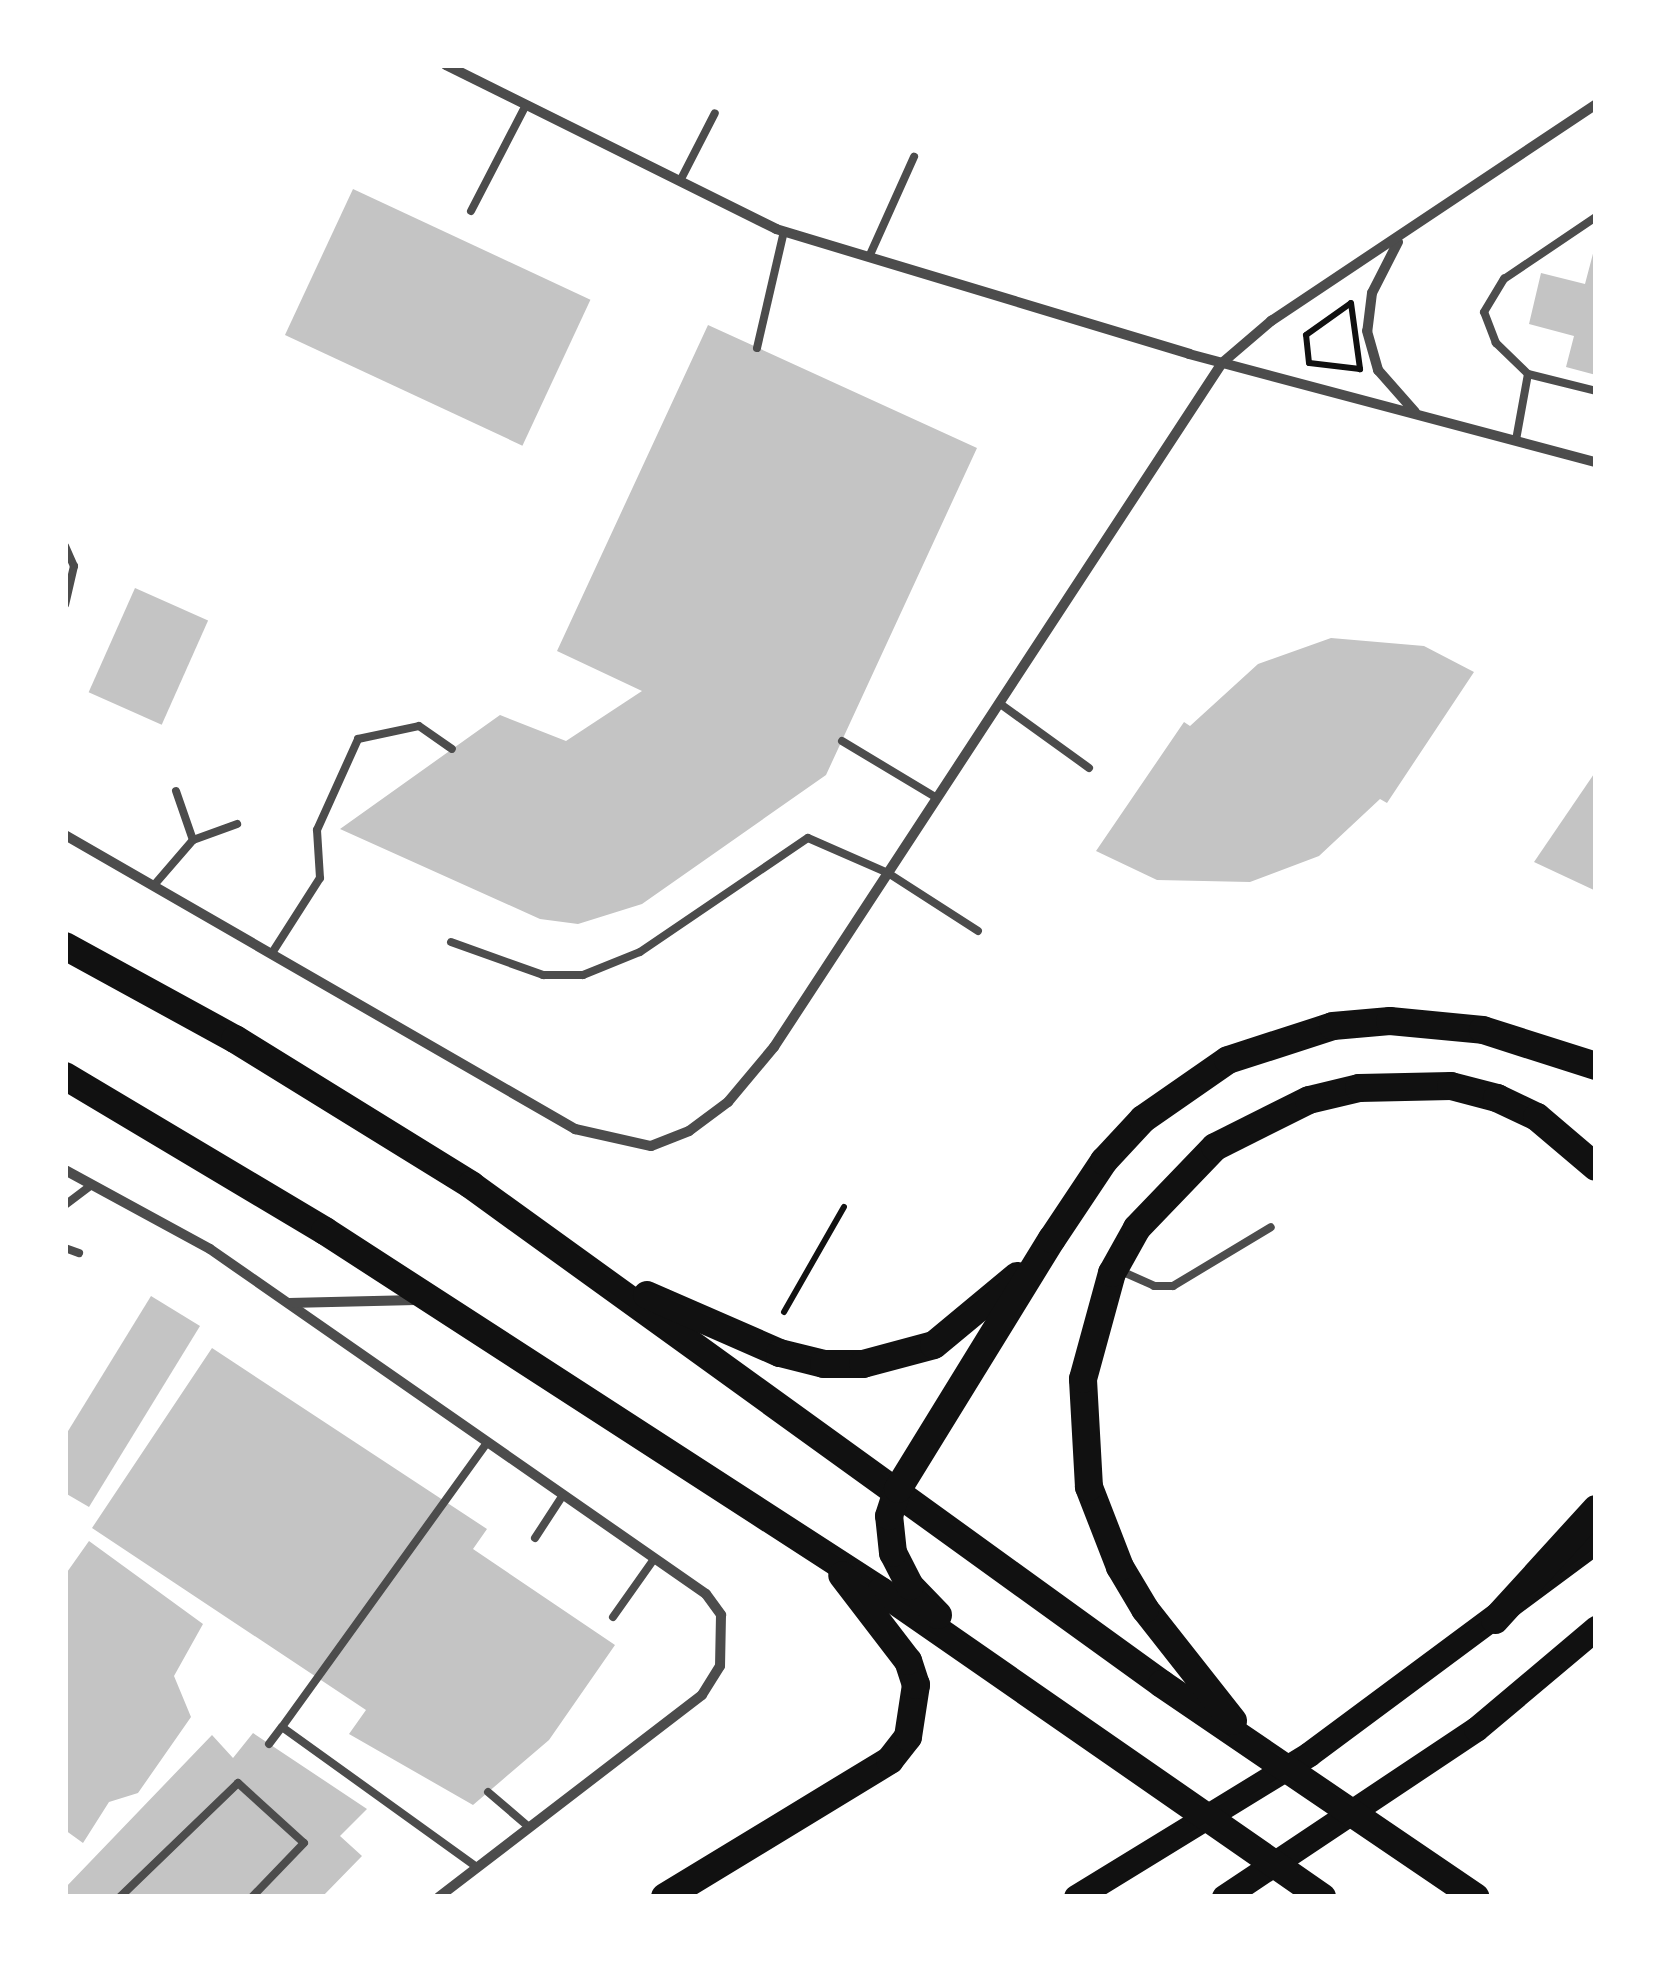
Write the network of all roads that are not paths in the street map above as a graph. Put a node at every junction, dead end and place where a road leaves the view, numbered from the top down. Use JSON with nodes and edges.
{"nodes":[{"id":1,"x":446,"y":65,"type":"edge"},
{"id":2,"x":1596,"y":104,"type":"edge"},
{"id":3,"x":526,"y":105,"type":"junction"},
{"id":4,"x":714,"y":113,"type":"dead end"},
{"id":5,"x":914,"y":157,"type":"dead end"},
{"id":6,"x":680,"y":182,"type":"junction"},
{"id":7,"x":471,"y":212,"type":"dead end"},
{"id":8,"x":1596,"y":217,"type":"edge"},
{"id":9,"x":1414,"y":226,"type":"junction"},
{"id":10,"x":784,"y":231,"type":"junction"},
{"id":11,"x":869,"y":257,"type":"junction"},
{"id":12,"x":757,"y":348,"type":"dead end"},
{"id":13,"x":1222,"y":363,"type":"junction"},
{"id":14,"x":1528,"y":374,"type":"junction"},
{"id":15,"x":1596,"y":391,"type":"edge"},
{"id":16,"x":1420,"y":416,"type":"junction"},
{"id":17,"x":1516,"y":440,"type":"junction"},
{"id":18,"x":1596,"y":462,"type":"edge"},
{"id":19,"x":65,"y":546,"type":"edge"},
{"id":20,"x":65,"y":604,"type":"edge"},
{"id":21,"x":999,"y":703,"type":"junction"},
{"id":22,"x":842,"y":740,"type":"dead end"},
{"id":23,"x":452,"y":749,"type":"dead end"},
{"id":24,"x":1089,"y":768,"type":"dead end"},
{"id":25,"x":176,"y":791,"type":"dead end"},
{"id":26,"x":937,"y":798,"type":"junction"},
{"id":27,"x":238,"y":824,"type":"dead end"},
{"id":28,"x":65,"y":835,"type":"edge"},
{"id":29,"x":193,"y":840,"type":"junction"},
{"id":30,"x":888,"y":873,"type":"junction"},
{"id":31,"x":155,"y":884,"type":"junction"},
{"id":32,"x":978,"y":931,"type":"dead end"},
{"id":33,"x":451,"y":942,"type":"dead end"},
{"id":34,"x":65,"y":946,"type":"edge"},
{"id":35,"x":272,"y":953,"type":"junction"},
{"id":36,"x":1596,"y":1066,"type":"edge"},
{"id":37,"x":65,"y":1076,"type":"edge"},
{"id":38,"x":1596,"y":1167,"type":"edge"},
{"id":39,"x":65,"y":1170,"type":"edge"},
{"id":40,"x":92,"y":1185,"type":"junction"},
{"id":41,"x":65,"y":1205,"type":"edge"},
{"id":42,"x":1271,"y":1227,"type":"dead end"},
{"id":43,"x":1052,"y":1238,"type":"junction"},
{"id":44,"x":65,"y":1248,"type":"edge"},
{"id":45,"x":79,"y":1253,"type":"dead end"},
{"id":46,"x":1115,"y":1268,"type":"junction"},
{"id":47,"x":591,"y":1269,"type":"junction"},
{"id":48,"x":284,"y":1302,"type":"junction"},
{"id":49,"x":436,"y":1304,"type":"junction"},
{"id":50,"x":488,"y":1443,"type":"junction"},
{"id":51,"x":898,"y":1489,"type":"junction"},
{"id":52,"x":563,"y":1495,"type":"junction"},
{"id":53,"x":1596,"y":1509,"type":"edge"},
{"id":54,"x":535,"y":1538,"type":"dead end"},
{"id":55,"x":1596,"y":1541,"type":"edge"},
{"id":56,"x":825,"y":1554,"type":"junction"},
{"id":57,"x":654,"y":1560,"type":"junction"},
{"id":58,"x":613,"y":1617,"type":"dead end"},
{"id":59,"x":1495,"y":1620,"type":"junction"},
{"id":60,"x":1596,"y":1628,"type":"edge"},
{"id":61,"x":987,"y":1660,"type":"junction"},
{"id":62,"x":282,"y":1727,"type":"junction"},
{"id":63,"x":269,"y":1744,"type":"dead end"},
{"id":64,"x":1260,"y":1752,"type":"junction"},
{"id":65,"x":488,"y":1792,"type":"dead end"},
{"id":66,"x":530,"y":1828,"type":"junction"},
{"id":67,"x":478,"y":1868,"type":"junction"},
{"id":68,"x":1086,"y":1892,"type":"edge"},
{"id":69,"x":120,"y":1897,"type":"edge"},
{"id":70,"x":252,"y":1897,"type":"edge"},
{"id":71,"x":439,"y":1897,"type":"edge"},
{"id":72,"x":665,"y":1897,"type":"edge"},
{"id":73,"x":1224,"y":1897,"type":"edge"},
{"id":74,"x":1322,"y":1897,"type":"edge"},
{"id":75,"x":1476,"y":1897,"type":"edge"}],
"edges":[{"from":1,"to":3,"type":"street"},
{"from":2,"to":9,"type":"street"},
{"from":3,"to":6,"type":"street"},
{"from":3,"to":7,"type":"lane"},
{"from":4,"to":6,"type":"lane"},
{"from":5,"to":11,"type":"lane"},
{"from":6,"to":10,"type":"street"},
{"from":8,"to":14,"type":"lane"},
{"from":9,"to":13,"type":"street"},
{"from":9,"to":16,"type":"street"},
{"from":10,"to":11,"type":"street"},
{"from":10,"to":12,"type":"lane"},
{"from":11,"to":13,"type":"street"},
{"from":13,"to":16,"type":"street"},
{"from":13,"to":21,"type":"street"},
{"from":14,"to":15,"type":"lane"},
{"from":14,"to":17,"type":"lane"},
{"from":16,"to":17,"type":"street"},
{"from":17,"to":18,"type":"street"},
{"from":19,"to":20,"type":"lane"},
{"from":21,"to":24,"type":"lane"},
{"from":21,"to":26,"type":"street"},
{"from":22,"to":26,"type":"lane"},
{"from":23,"to":35,"type":"lane"},
{"from":25,"to":29,"type":"lane"},
{"from":26,"to":30,"type":"street"},
{"from":27,"to":29,"type":"lane"},
{"from":28,"to":31,"type":"street"},
{"from":29,"to":31,"type":"lane"},
{"from":30,"to":32,"type":"lane"},
{"from":30,"to":33,"type":"lane"},
{"from":30,"to":35,"type":"street"},
{"from":31,"to":35,"type":"street"},
{"from":34,"to":47,"type":"highway"},
{"from":36,"to":43,"type":"highway"},
{"from":37,"to":49,"type":"highway"},
{"from":38,"to":46,"type":"highway"},
{"from":39,"to":40,"type":"street"},
{"from":40,"to":41,"type":"lane"},
{"from":40,"to":48,"type":"street"},
{"from":42,"to":46,"type":"lane"},
{"from":43,"to":47,"type":"highway"},
{"from":43,"to":51,"type":"highway"},
{"from":44,"to":45,"type":"lane"},
{"from":46,"to":64,"type":"highway"},
{"from":47,"to":51,"type":"highway"},
{"from":48,"to":49,"type":"street"},
{"from":48,"to":50,"type":"street"},
{"from":49,"to":56,"type":"highway"},
{"from":50,"to":52,"type":"street"},
{"from":50,"to":62,"type":"lane"},
{"from":51,"to":61,"type":"highway"},
{"from":51,"to":64,"type":"highway"},
{"from":52,"to":54,"type":"lane"},
{"from":52,"to":57,"type":"street"},
{"from":53,"to":59,"type":"highway"},
{"from":55,"to":59,"type":"main road"},
{"from":56,"to":61,"type":"highway"},
{"from":56,"to":72,"type":"highway"},
{"from":57,"to":58,"type":"lane"},
{"from":57,"to":66,"type":"street"},
{"from":59,"to":68,"type":"main road"},
{"from":60,"to":73,"type":"main road"},
{"from":61,"to":74,"type":"highway"},
{"from":62,"to":63,"type":"lane"},
{"from":62,"to":67,"type":"lane"},
{"from":64,"to":75,"type":"highway"},
{"from":65,"to":66,"type":"lane"},
{"from":66,"to":67,"type":"street"},
{"from":67,"to":71,"type":"street"},
{"from":69,"to":70,"type":"lane"}]}
